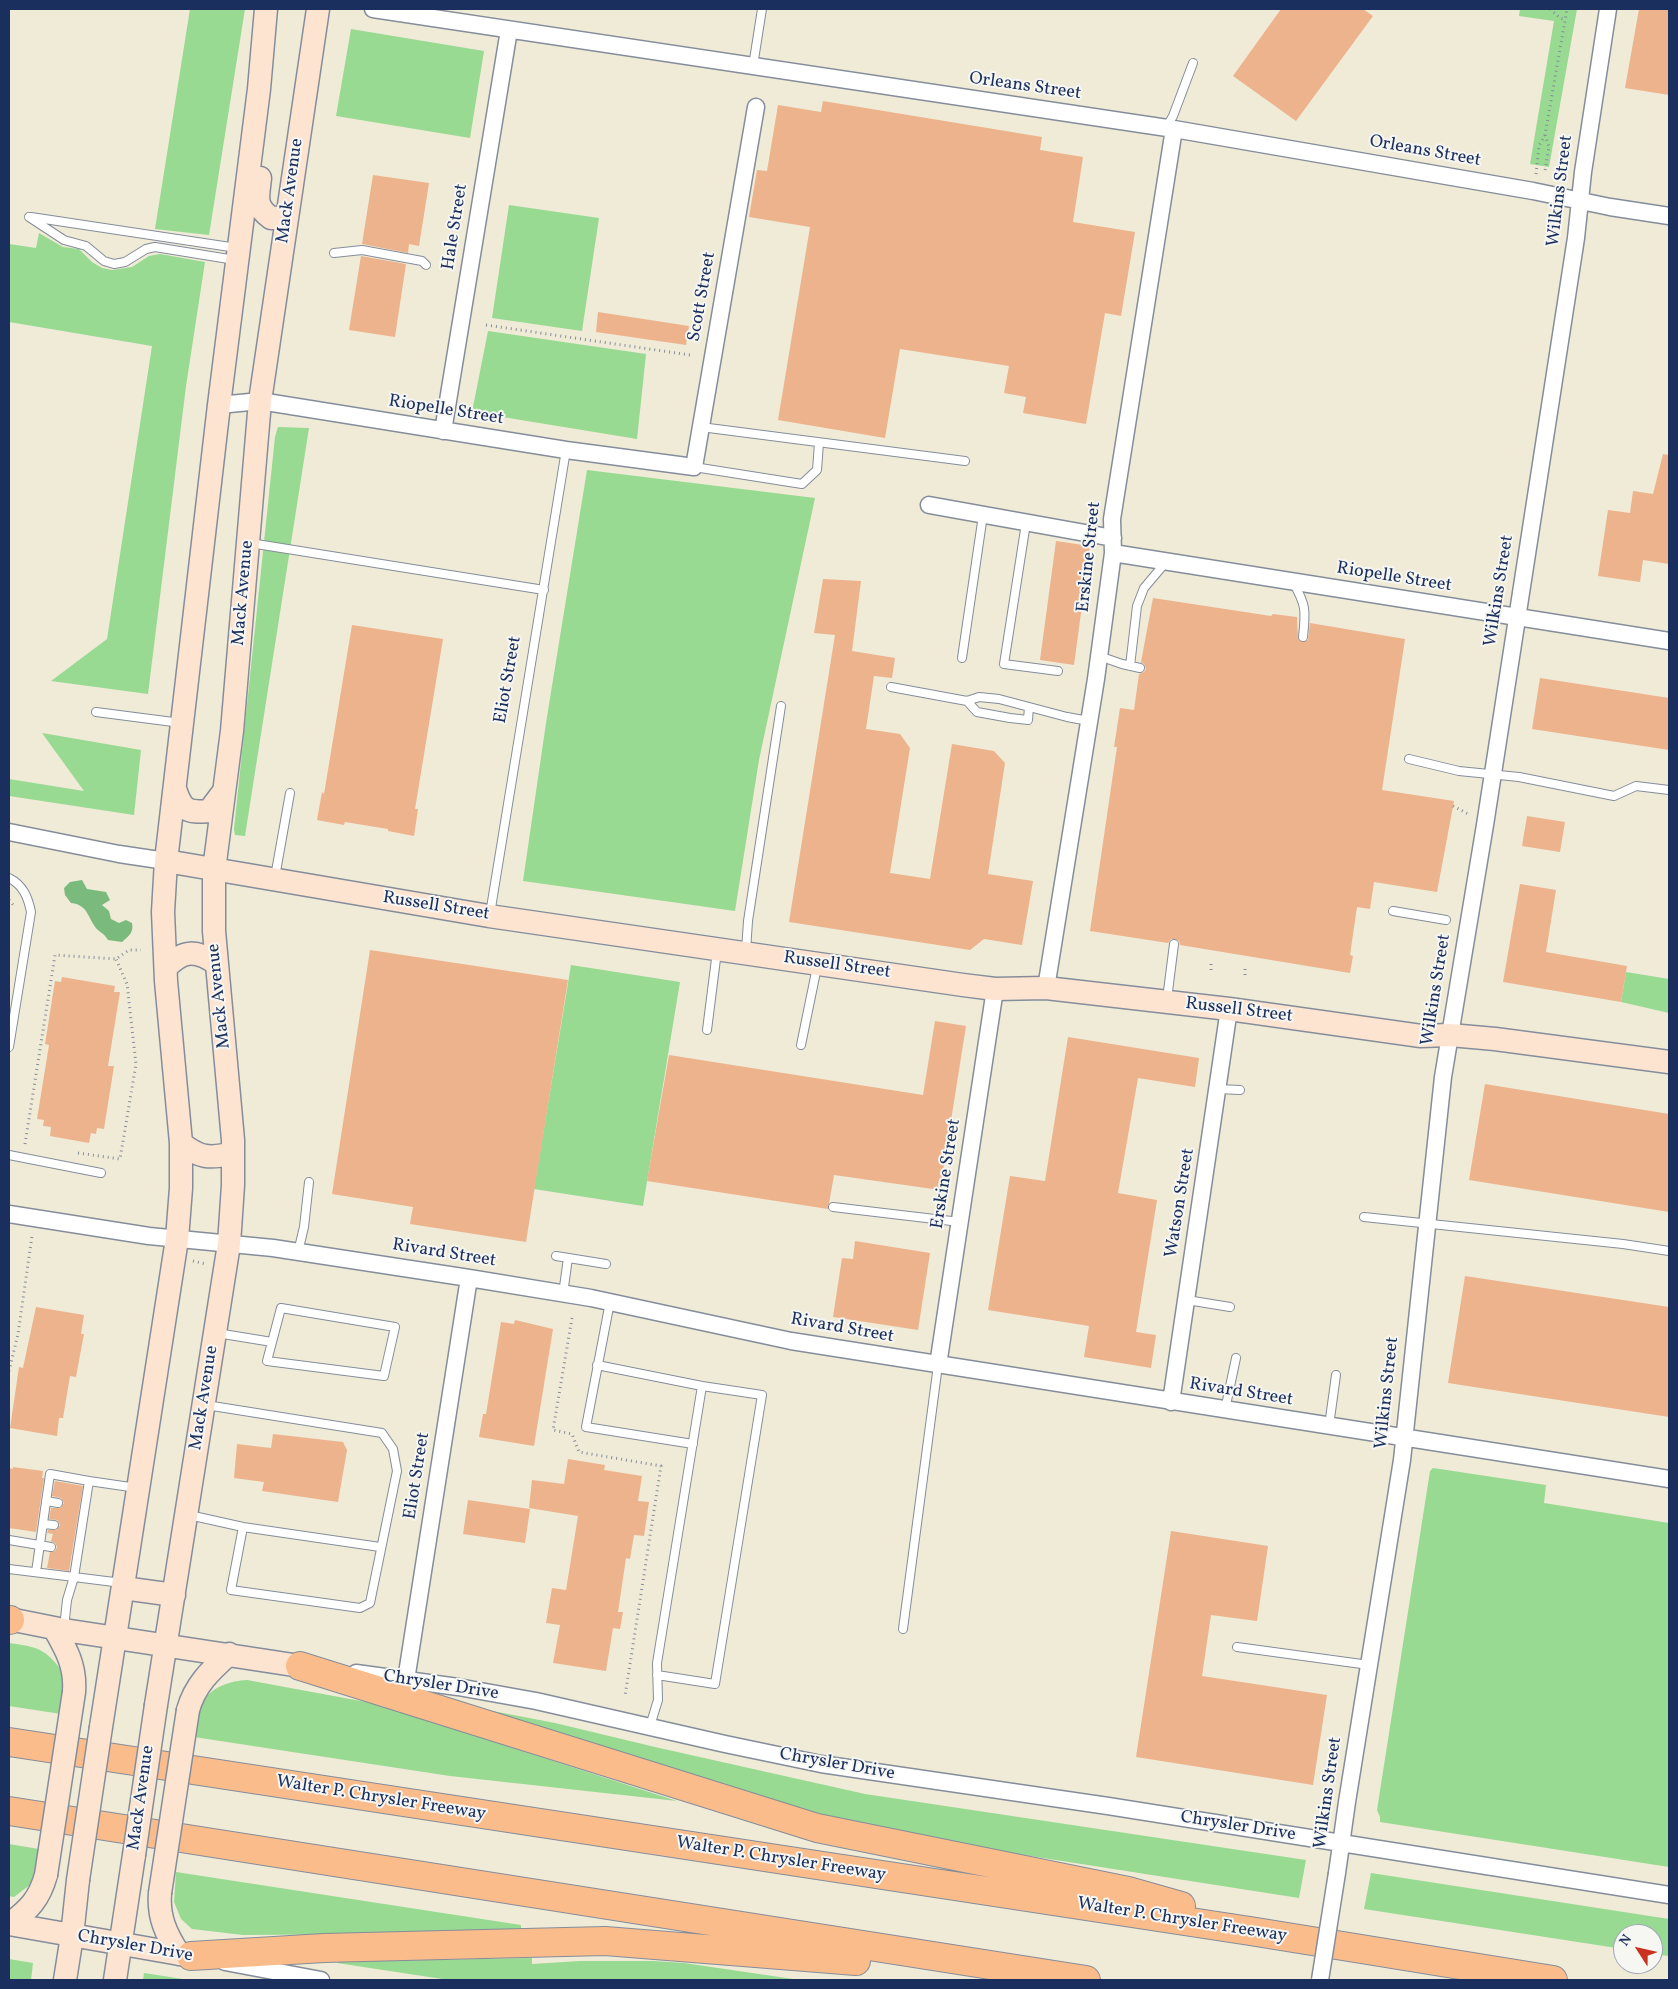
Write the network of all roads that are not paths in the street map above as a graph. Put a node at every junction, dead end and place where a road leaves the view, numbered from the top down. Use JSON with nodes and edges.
{"nodes":[{"id":1,"x":266,"y":9,"type":"edge"},
{"id":2,"x":318,"y":9,"type":"edge"},
{"id":3,"x":373,"y":9,"type":"edge"},
{"id":4,"x":753,"y":9,"type":"edge"},
{"id":5,"x":762,"y":9,"type":"edge"},
{"id":6,"x":1608,"y":9,"type":"edge"},
{"id":7,"x":411,"y":12,"type":"edge"},
{"id":8,"x":509,"y":30,"type":"junction"},
{"id":9,"x":1193,"y":63,"type":"dead end"},
{"id":10,"x":753,"y":66,"type":"junction"},
{"id":11,"x":259,"y":89,"type":"junction"},
{"id":12,"x":756,"y":106,"type":"dead end"},
{"id":13,"x":1170,"y":128,"type":"junction"},
{"id":14,"x":1580,"y":200,"type":"junction"},
{"id":15,"x":1669,"y":216,"type":"edge"},
{"id":16,"x":287,"y":217,"type":"junction"},
{"id":17,"x":334,"y":253,"type":"dead end"},
{"id":18,"x":238,"y":254,"type":"junction"},
{"id":19,"x":426,"y":265,"type":"dead end"},
{"id":20,"x":260,"y":401,"type":"junction"},
{"id":21,"x":219,"y":405,"type":"junction"},
{"id":22,"x":701,"y":427,"type":"junction"},
{"id":23,"x":443,"y":431,"type":"junction"},
{"id":24,"x":819,"y":443,"type":"junction"},
{"id":25,"x":566,"y":450,"type":"junction"},
{"id":26,"x":965,"y":461,"type":"dead end"},
{"id":27,"x":694,"y":468,"type":"junction"},
{"id":28,"x":929,"y":506,"type":"dead end"},
{"id":29,"x":983,"y":516,"type":"junction"},
{"id":30,"x":1026,"y":523,"type":"junction"},
{"id":31,"x":248,"y":543,"type":"junction"},
{"id":32,"x":1113,"y":546,"type":"junction"},
{"id":33,"x":1166,"y":562,"type":"junction"},
{"id":34,"x":1293,"y":582,"type":"junction"},
{"id":35,"x":544,"y":590,"type":"junction"},
{"id":36,"x":1516,"y":617,"type":"junction"},
{"id":37,"x":1303,"y":636,"type":"dead end"},
{"id":38,"x":1669,"y":641,"type":"edge"},
{"id":39,"x":1099,"y":656,"type":"junction"},
{"id":40,"x":962,"y":658,"type":"dead end"},
{"id":41,"x":1130,"y":666,"type":"junction"},
{"id":42,"x":1140,"y":668,"type":"dead end"},
{"id":43,"x":1058,"y":672,"type":"dead end"},
{"id":44,"x":891,"y":687,"type":"dead end"},
{"id":45,"x":967,"y":701,"type":"junction"},
{"id":46,"x":781,"y":706,"type":"dead end"},
{"id":47,"x":1030,"y":707,"type":"junction"},
{"id":48,"x":96,"y":712,"type":"dead end"},
{"id":49,"x":1090,"y":721,"type":"junction"},
{"id":50,"x":182,"y":723,"type":"junction"},
{"id":51,"x":1409,"y":759,"type":"dead end"},
{"id":52,"x":1493,"y":774,"type":"junction"},
{"id":53,"x":175,"y":789,"type":"junction"},
{"id":54,"x":1669,"y":790,"type":"edge"},
{"id":55,"x":224,"y":791,"type":"junction"},
{"id":56,"x":290,"y":793,"type":"dead end"},
{"id":57,"x":9,"y":832,"type":"edge"},
{"id":58,"x":166,"y":862,"type":"junction"},
{"id":59,"x":214,"y":870,"type":"junction"},
{"id":60,"x":9,"y":878,"type":"edge"},
{"id":61,"x":274,"y":880,"type":"junction"},
{"id":62,"x":1392,"y":911,"type":"dead end"},
{"id":63,"x":490,"y":916,"type":"junction"},
{"id":64,"x":1446,"y":920,"type":"dead end"},
{"id":65,"x":1174,"y":944,"type":"dead end"},
{"id":66,"x":717,"y":949,"type":"junction"},
{"id":67,"x":746,"y":953,"type":"junction"},
{"id":68,"x":217,"y":964,"type":"junction"},
{"id":69,"x":818,"y":964,"type":"junction"},
{"id":70,"x":166,"y":968,"type":"junction"},
{"id":71,"x":1046,"y":988,"type":"junction"},
{"id":72,"x":995,"y":989,"type":"junction"},
{"id":73,"x":1166,"y":1002,"type":"junction"},
{"id":74,"x":1229,"y":1009,"type":"junction"},
{"id":75,"x":707,"y":1030,"type":"dead end"},
{"id":76,"x":1450,"y":1035,"type":"junction"},
{"id":77,"x":801,"y":1045,"type":"dead end"},
{"id":78,"x":9,"y":1047,"type":"edge"},
{"id":79,"x":1669,"y":1062,"type":"edge"},
{"id":80,"x":1218,"y":1089,"type":"junction"},
{"id":81,"x":1240,"y":1090,"type":"dead end"},
{"id":82,"x":181,"y":1143,"type":"junction"},
{"id":83,"x":233,"y":1153,"type":"junction"},
{"id":84,"x":9,"y":1155,"type":"edge"},
{"id":85,"x":101,"y":1173,"type":"dead end"},
{"id":86,"x":309,"y":1182,"type":"dead end"},
{"id":87,"x":833,"y":1207,"type":"dead end"},
{"id":88,"x":9,"y":1214,"type":"edge"},
{"id":89,"x":1364,"y":1217,"type":"dead end"},
{"id":90,"x":960,"y":1222,"type":"junction"},
{"id":91,"x":1426,"y":1222,"type":"junction"},
{"id":92,"x":177,"y":1238,"type":"junction"},
{"id":93,"x":229,"y":1244,"type":"junction"},
{"id":94,"x":1669,"y":1251,"type":"edge"},
{"id":95,"x":298,"y":1252,"type":"junction"},
{"id":96,"x":556,"y":1256,"type":"dead end"},
{"id":97,"x":568,"y":1258,"type":"junction"},
{"id":98,"x":606,"y":1264,"type":"dead end"},
{"id":99,"x":470,"y":1278,"type":"junction"},
{"id":100,"x":563,"y":1294,"type":"junction"},
{"id":101,"x":1186,"y":1300,"type":"junction"},
{"id":102,"x":610,"y":1302,"type":"junction"},
{"id":103,"x":1230,"y":1307,"type":"dead end"},
{"id":104,"x":216,"y":1333,"type":"junction"},
{"id":105,"x":272,"y":1342,"type":"junction"},
{"id":106,"x":1236,"y":1358,"type":"dead end"},
{"id":107,"x":597,"y":1365,"type":"junction"},
{"id":108,"x":938,"y":1365,"type":"junction"},
{"id":109,"x":1336,"y":1375,"type":"dead end"},
{"id":110,"x":702,"y":1386,"type":"junction"},
{"id":111,"x":1171,"y":1402,"type":"junction"},
{"id":112,"x":204,"y":1405,"type":"junction"},
{"id":113,"x":1225,"y":1410,"type":"junction"},
{"id":114,"x":1329,"y":1426,"type":"junction"},
{"id":115,"x":1405,"y":1437,"type":"junction"},
{"id":116,"x":693,"y":1444,"type":"junction"},
{"id":117,"x":1669,"y":1479,"type":"edge"},
{"id":118,"x":89,"y":1481,"type":"junction"},
{"id":119,"x":139,"y":1488,"type":"junction"},
{"id":120,"x":46,"y":1501,"type":"junction"},
{"id":121,"x":58,"y":1503,"type":"dead end"},
{"id":122,"x":187,"y":1514,"type":"junction"},
{"id":123,"x":43,"y":1524,"type":"junction"},
{"id":124,"x":54,"y":1526,"type":"dead end"},
{"id":125,"x":243,"y":1527,"type":"junction"},
{"id":126,"x":9,"y":1540,"type":"edge"},
{"id":127,"x":39,"y":1545,"type":"junction"},
{"id":128,"x":51,"y":1547,"type":"dead end"},
{"id":129,"x":380,"y":1547,"type":"junction"},
{"id":130,"x":9,"y":1569,"type":"edge"},
{"id":131,"x":36,"y":1572,"type":"junction"},
{"id":132,"x":74,"y":1577,"type":"junction"},
{"id":133,"x":124,"y":1585,"type":"junction"},
{"id":134,"x":174,"y":1595,"type":"junction"},
{"id":135,"x":9,"y":1619,"type":"edge"},
{"id":136,"x":58,"y":1629,"type":"junction"},
{"id":137,"x":903,"y":1629,"type":"dead end"},
{"id":138,"x":116,"y":1637,"type":"junction"},
{"id":139,"x":165,"y":1644,"type":"junction"},
{"id":140,"x":1237,"y":1647,"type":"dead end"},
{"id":141,"x":229,"y":1654,"type":"junction"},
{"id":142,"x":1368,"y":1665,"type":"junction"},
{"id":143,"x":300,"y":1666,"type":"junction"},
{"id":144,"x":658,"y":1675,"type":"junction"},
{"id":145,"x":406,"y":1680,"type":"junction"},
{"id":146,"x":650,"y":1726,"type":"junction"},
{"id":147,"x":9,"y":1742,"type":"edge"},
{"id":148,"x":9,"y":1811,"type":"edge"},
{"id":149,"x":1341,"y":1842,"type":"junction"},
{"id":150,"x":1669,"y":1895,"type":"edge"},
{"id":151,"x":9,"y":1924,"type":"edge"},
{"id":152,"x":1250,"y":1931,"type":"junction"},
{"id":153,"x":72,"y":1936,"type":"junction"},
{"id":154,"x":121,"y":1944,"type":"junction"},
{"id":155,"x":185,"y":1955,"type":"junction"},
{"id":156,"x":65,"y":1980,"type":"edge"},
{"id":157,"x":115,"y":1980,"type":"edge"},
{"id":158,"x":321,"y":1980,"type":"edge"},
{"id":159,"x":1080,"y":1980,"type":"edge"},
{"id":160,"x":1086,"y":1980,"type":"edge"},
{"id":161,"x":1320,"y":1980,"type":"edge"},
{"id":162,"x":1553,"y":1980,"type":"edge"}],
"edges":[{"from":1,"to":11,"type":"main road"},
{"from":2,"to":16,"type":"main road","name":"Mack Avenue"},
{"from":3,"to":7,"type":"street","name":"Orleans Street"},
{"from":4,"to":5,"type":"lane"},
{"from":5,"to":10,"type":"lane"},
{"from":6,"to":14,"type":"street","name":"Wilkins Street"},
{"from":7,"to":8,"type":"street","name":"Orleans Street"},
{"from":8,"to":10,"type":"street","name":"Orleans Street"},
{"from":8,"to":23,"type":"street","name":"Hale Street"},
{"from":9,"to":13,"type":"lane"},
{"from":10,"to":13,"type":"street","name":"Orleans Street"},
{"from":11,"to":16,"type":"main road"},
{"from":11,"to":18,"type":"main road"},
{"from":12,"to":22,"type":"street","name":"Scott Street"},
{"from":13,"to":14,"type":"street","name":"Orleans Street"},
{"from":13,"to":32,"type":"street","name":"Erskine Street"},
{"from":14,"to":15,"type":"street","name":"Orleans Street"},
{"from":14,"to":36,"type":"street","name":"Wilkins Street"},
{"from":16,"to":20,"type":"main road","name":"Mack Avenue"},
{"from":17,"to":19,"type":"lane"},
{"from":18,"to":18,"type":"lane"},
{"from":18,"to":21,"type":"main road"},
{"from":20,"to":21,"type":"street","name":"Riopelle Street"},
{"from":20,"to":23,"type":"street","name":"Riopelle Street"},
{"from":20,"to":31,"type":"main road","name":"Mack Avenue"},
{"from":21,"to":50,"type":"main road"},
{"from":22,"to":24,"type":"lane"},
{"from":22,"to":27,"type":"street","name":"Scott Street"},
{"from":23,"to":25,"type":"street","name":"Riopelle Street"},
{"from":24,"to":26,"type":"lane"},
{"from":24,"to":27,"type":"lane"},
{"from":25,"to":27,"type":"street","name":"Riopelle Street"},
{"from":25,"to":35,"type":"lane","name":"Eliot Street"},
{"from":28,"to":29,"type":"street","name":"Riopelle Street"},
{"from":29,"to":30,"type":"street","name":"Riopelle Street"},
{"from":29,"to":40,"type":"lane"},
{"from":30,"to":32,"type":"street","name":"Riopelle Street"},
{"from":30,"to":43,"type":"lane"},
{"from":31,"to":35,"type":"lane"},
{"from":31,"to":55,"type":"main road","name":"Mack Avenue"},
{"from":32,"to":33,"type":"street","name":"Riopelle Street"},
{"from":32,"to":39,"type":"street","name":"Erskine Street"},
{"from":33,"to":34,"type":"street","name":"Riopelle Street"},
{"from":33,"to":41,"type":"lane"},
{"from":34,"to":36,"type":"street","name":"Riopelle Street"},
{"from":34,"to":37,"type":"lane"},
{"from":35,"to":63,"type":"lane","name":"Eliot Street"},
{"from":36,"to":38,"type":"street","name":"Riopelle Street"},
{"from":36,"to":52,"type":"street","name":"Wilkins Street"},
{"from":39,"to":41,"type":"lane"},
{"from":39,"to":49,"type":"street","name":"Erskine Street"},
{"from":41,"to":42,"type":"lane"},
{"from":44,"to":45,"type":"lane"},
{"from":45,"to":47,"type":"lane"},
{"from":45,"to":47,"type":"lane"},
{"from":46,"to":67,"type":"lane"},
{"from":47,"to":49,"type":"lane"},
{"from":48,"to":50,"type":"lane"},
{"from":49,"to":71,"type":"street","name":"Erskine Street"},
{"from":50,"to":53,"type":"main road"},
{"from":51,"to":52,"type":"lane"},
{"from":52,"to":54,"type":"lane"},
{"from":52,"to":76,"type":"street","name":"Wilkins Street"},
{"from":53,"to":55,"type":"main road"},
{"from":53,"to":58,"type":"main road"},
{"from":55,"to":59,"type":"main road","name":"Mack Avenue"},
{"from":56,"to":61,"type":"lane"},
{"from":57,"to":58,"type":"street","name":"Russell Street"},
{"from":58,"to":59,"type":"main road","name":"Russell Street"},
{"from":58,"to":70,"type":"main road"},
{"from":59,"to":61,"type":"main road","name":"Russell Street"},
{"from":59,"to":68,"type":"main road","name":"Mack Avenue"},
{"from":60,"to":78,"type":"lane"},
{"from":61,"to":63,"type":"main road","name":"Russell Street"},
{"from":62,"to":64,"type":"lane"},
{"from":63,"to":66,"type":"main road","name":"Russell Street"},
{"from":65,"to":73,"type":"lane"},
{"from":66,"to":67,"type":"main road","name":"Russell Street"},
{"from":66,"to":75,"type":"lane"},
{"from":67,"to":69,"type":"main road","name":"Russell Street"},
{"from":68,"to":70,"type":"main road"},
{"from":68,"to":83,"type":"main road","name":"Mack Avenue"},
{"from":69,"to":72,"type":"main road","name":"Russell Street"},
{"from":69,"to":77,"type":"lane"},
{"from":70,"to":82,"type":"main road"},
{"from":71,"to":72,"type":"main road","name":"Russell Street"},
{"from":71,"to":73,"type":"main road","name":"Russell Street"},
{"from":72,"to":90,"type":"street","name":"Erskine Street"},
{"from":73,"to":74,"type":"main road","name":"Russell Street"},
{"from":74,"to":76,"type":"main road","name":"Russell Street"},
{"from":74,"to":80,"type":"street","name":"Watson Street"},
{"from":76,"to":79,"type":"main road","name":"Russell Street"},
{"from":76,"to":91,"type":"street","name":"Wilkins Street"},
{"from":80,"to":81,"type":"lane"},
{"from":80,"to":101,"type":"street","name":"Watson Street"},
{"from":82,"to":83,"type":"main road"},
{"from":82,"to":92,"type":"main road"},
{"from":83,"to":93,"type":"main road","name":"Mack Avenue"},
{"from":84,"to":85,"type":"lane"},
{"from":86,"to":95,"type":"lane"},
{"from":87,"to":90,"type":"lane"},
{"from":88,"to":92,"type":"street","name":"Rivard Street"},
{"from":89,"to":91,"type":"lane"},
{"from":90,"to":108,"type":"street","name":"Erskine Street"},
{"from":91,"to":94,"type":"lane"},
{"from":91,"to":115,"type":"street","name":"Wilkins Street"},
{"from":92,"to":93,"type":"street","name":"Rivard Street"},
{"from":92,"to":119,"type":"main road"},
{"from":93,"to":95,"type":"street","name":"Rivard Street"},
{"from":93,"to":104,"type":"main road","name":"Mack Avenue"},
{"from":95,"to":99,"type":"street","name":"Rivard Street"},
{"from":96,"to":97,"type":"lane"},
{"from":97,"to":98,"type":"lane"},
{"from":97,"to":100,"type":"lane"},
{"from":99,"to":100,"type":"street","name":"Rivard Street"},
{"from":99,"to":145,"type":"street","name":"Eliot Street"},
{"from":100,"to":102,"type":"street","name":"Rivard Street"},
{"from":101,"to":103,"type":"lane"},
{"from":101,"to":111,"type":"street","name":"Watson Street"},
{"from":102,"to":107,"type":"lane"},
{"from":102,"to":108,"type":"street","name":"Rivard Street"},
{"from":104,"to":105,"type":"lane"},
{"from":104,"to":112,"type":"main road","name":"Mack Avenue"},
{"from":105,"to":105,"type":"lane"},
{"from":106,"to":113,"type":"lane"},
{"from":107,"to":110,"type":"lane"},
{"from":107,"to":116,"type":"lane"},
{"from":108,"to":111,"type":"street","name":"Rivard Street"},
{"from":108,"to":137,"type":"lane"},
{"from":109,"to":114,"type":"lane"},
{"from":110,"to":116,"type":"lane"},
{"from":110,"to":144,"type":"lane"},
{"from":111,"to":113,"type":"street","name":"Rivard Street"},
{"from":112,"to":122,"type":"main road","name":"Mack Avenue"},
{"from":112,"to":129,"type":"lane"},
{"from":113,"to":114,"type":"street","name":"Rivard Street"},
{"from":114,"to":115,"type":"street","name":"Rivard Street"},
{"from":115,"to":117,"type":"street","name":"Rivard Street"},
{"from":115,"to":142,"type":"street","name":"Wilkins Street"},
{"from":116,"to":144,"type":"lane"},
{"from":118,"to":119,"type":"lane"},
{"from":118,"to":120,"type":"lane"},
{"from":118,"to":132,"type":"lane"},
{"from":119,"to":133,"type":"main road"},
{"from":120,"to":121,"type":"lane"},
{"from":120,"to":123,"type":"lane"},
{"from":122,"to":125,"type":"lane"},
{"from":122,"to":134,"type":"main road","name":"Mack Avenue"},
{"from":123,"to":124,"type":"lane"},
{"from":123,"to":127,"type":"lane"},
{"from":125,"to":129,"type":"lane"},
{"from":125,"to":129,"type":"lane"},
{"from":126,"to":127,"type":"lane"},
{"from":127,"to":128,"type":"lane"},
{"from":127,"to":131,"type":"lane"},
{"from":130,"to":131,"type":"lane"},
{"from":131,"to":132,"type":"lane"},
{"from":132,"to":133,"type":"lane"},
{"from":132,"to":136,"type":"lane"},
{"from":133,"to":134,"type":"main road"},
{"from":133,"to":138,"type":"main road"},
{"from":134,"to":139,"type":"main road","name":"Mack Avenue"},
{"from":135,"to":136,"type":"main road","name":"Chrysler Drive"},
{"from":136,"to":138,"type":"main road","name":"Chrysler Drive"},
{"from":136,"to":151,"type":"main road","bridge":true},
{"from":138,"to":139,"type":"main road","name":"Chrysler Drive"},
{"from":138,"to":153,"type":"main road","bridge":true},
{"from":139,"to":141,"type":"main road","name":"Chrysler Drive"},
{"from":139,"to":154,"type":"main road","name":"Mack Avenue","bridge":true},
{"from":140,"to":142,"type":"lane"},
{"from":141,"to":143,"type":"main road","name":"Chrysler Drive"},
{"from":141,"to":155,"type":"main road","bridge":true},
{"from":142,"to":149,"type":"street","name":"Wilkins Street"},
{"from":143,"to":145,"type":"street","name":"Chrysler Drive"},
{"from":143,"to":152,"type":"highway"},
{"from":144,"to":146,"type":"lane"},
{"from":145,"to":146,"type":"street","name":"Chrysler Drive"},
{"from":146,"to":149,"type":"street","name":"Chrysler Drive"},
{"from":147,"to":152,"type":"highway","name":"Walter P. Chrysler Freeway"},
{"from":148,"to":160,"type":"highway"},
{"from":149,"to":150,"type":"street","name":"Chrysler Drive"},
{"from":149,"to":161,"type":"street","name":"Wilkins Street","bridge":true},
{"from":151,"to":153,"type":"main road","name":"Chrysler Drive"},
{"from":152,"to":162,"type":"highway","name":"Walter P. Chrysler Freeway"},
{"from":153,"to":154,"type":"main road","name":"Chrysler Drive"},
{"from":153,"to":156,"type":"main road"},
{"from":154,"to":155,"type":"main road","name":"Chrysler Drive"},
{"from":154,"to":157,"type":"main road","name":"Mack Avenue"},
{"from":155,"to":158,"type":"street","name":"Chrysler Drive"},
{"from":155,"to":159,"type":"highway"}]}
